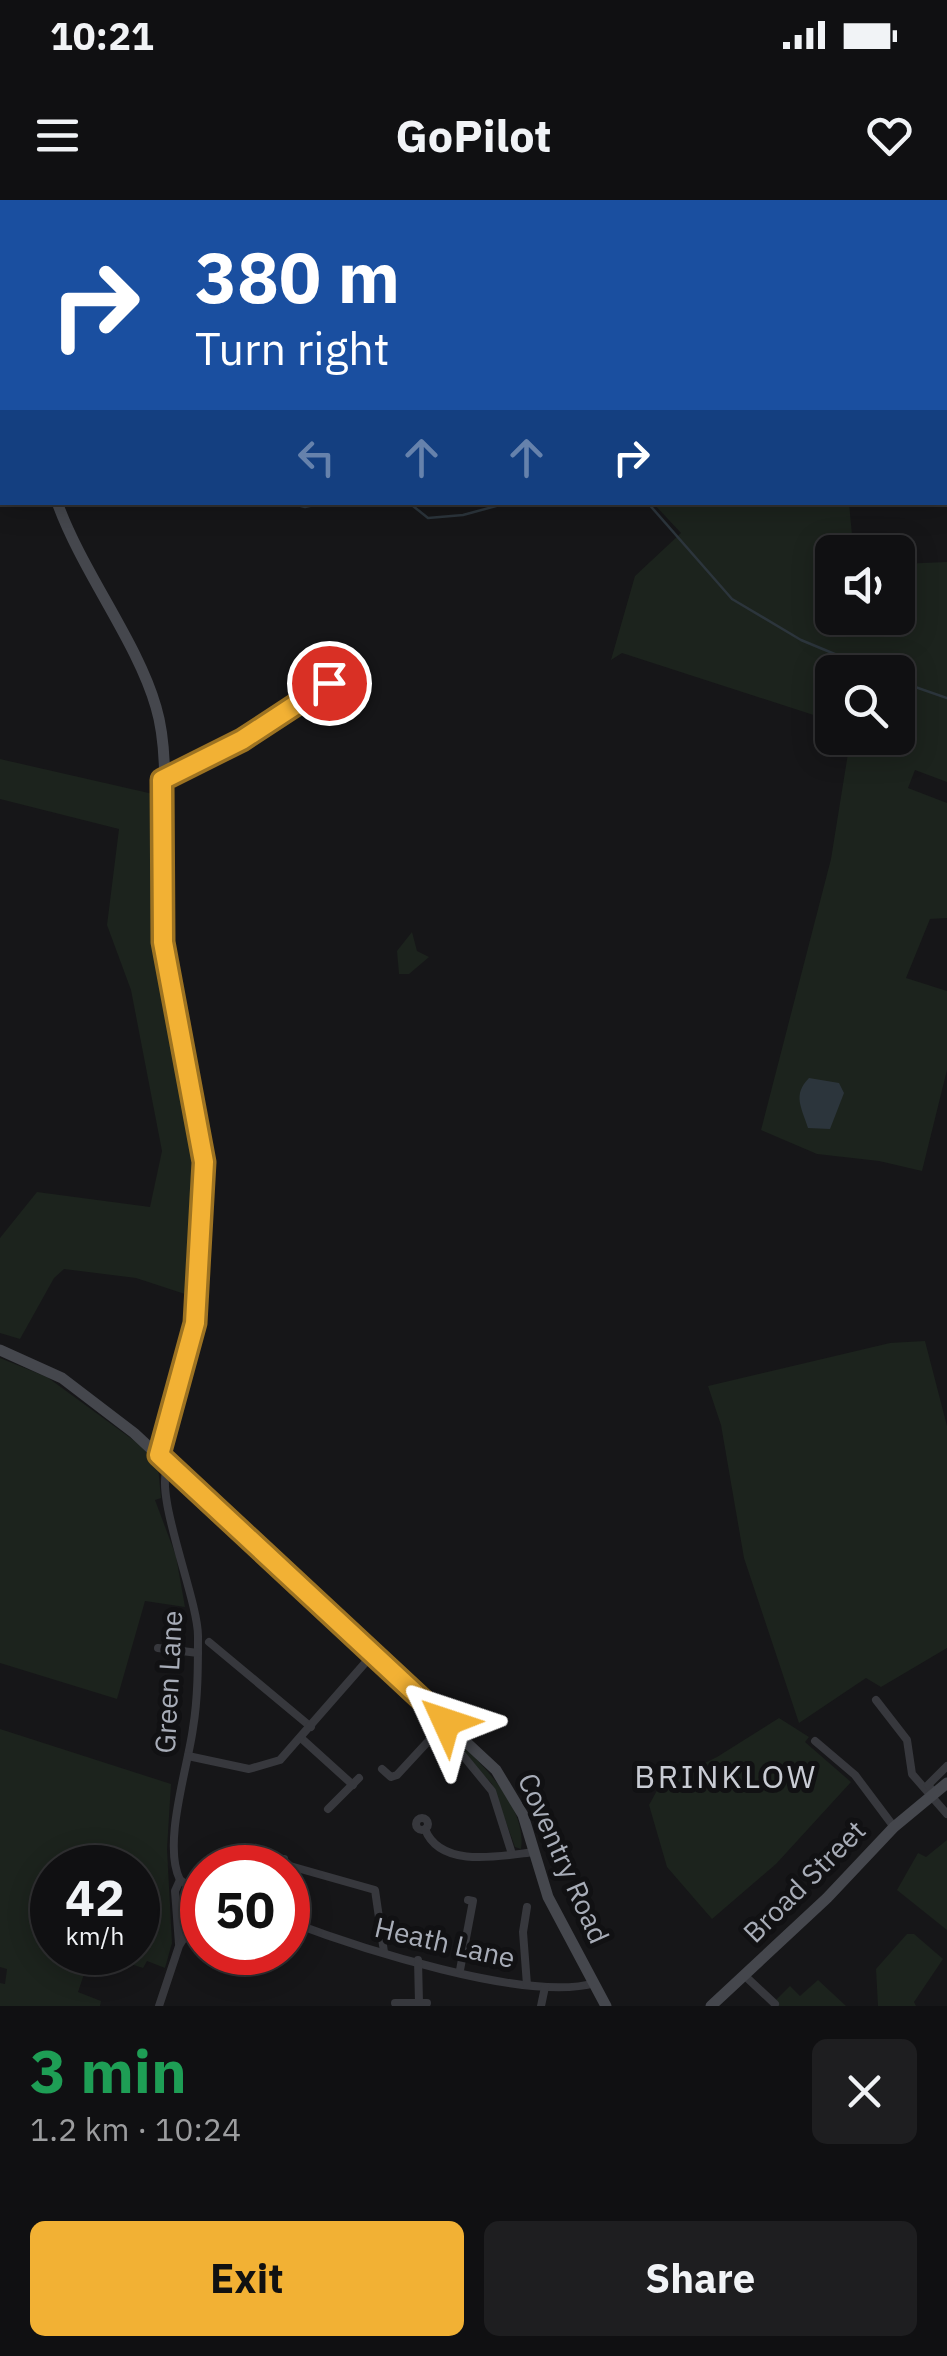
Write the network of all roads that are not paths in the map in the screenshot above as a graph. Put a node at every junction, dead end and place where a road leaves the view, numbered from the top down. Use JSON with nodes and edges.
{"nodes":[{"id":1,"x":58,"y":505,"type":"edge"},
{"id":2,"x":329,"y":683,"type":"dead end"},
{"id":3,"x":162,"y":780,"type":"junction"},
{"id":4,"x":0,"y":1350,"type":"edge"},
{"id":5,"x":164,"y":1460,"type":"junction"},
{"id":6,"x":168,"y":1636,"type":"dead end"},
{"id":7,"x":208,"y":1642,"type":"dead end"},
{"id":8,"x":198,"y":1652,"type":"junction"},
{"id":9,"x":372,"y":1656,"type":"junction"},
{"id":10,"x":876,"y":1700,"type":"dead end"},
{"id":11,"x":446,"y":1722,"type":"junction"},
{"id":12,"x":311,"y":1727,"type":"junction"},
{"id":13,"x":301,"y":1738,"type":"junction"},
{"id":14,"x":464,"y":1739,"type":"junction"},
{"id":15,"x":814,"y":1740,"type":"dead end"},
{"id":16,"x":188,"y":1756,"type":"junction"},
{"id":17,"x":947,"y":1766,"type":"edge"},
{"id":18,"x":382,"y":1769,"type":"dead end"},
{"id":19,"x":947,"y":1783,"type":"edge"},
{"id":20,"x":932,"y":1794,"type":"junction"},
{"id":21,"x":328,"y":1809,"type":"dead end"},
{"id":22,"x":947,"y":1814,"type":"edge"},
{"id":23,"x":894,"y":1827,"type":"junction"},
{"id":24,"x":425,"y":1829,"type":"dead end"},
{"id":25,"x":534,"y":1852,"type":"junction"},
{"id":26,"x":512,"y":1854,"type":"junction"},
{"id":27,"x":310,"y":1872,"type":"edge"},
{"id":28,"x":180,"y":1880,"type":"joint"},
{"id":29,"x":468,"y":1900,"type":"dead end"},
{"id":30,"x":527,"y":1907,"type":"dead end"},
{"id":31,"x":310,"y":1928,"type":"edge"},
{"id":32,"x":179,"y":1946,"type":"joint"},
{"id":33,"x":384,"y":1952,"type":"junction"},
{"id":34,"x":418,"y":1960,"type":"junction"},
{"id":35,"x":460,"y":1970,"type":"junction"},
{"id":36,"x":744,"y":1975,"type":"junction"},
{"id":37,"x":595,"y":1983,"type":"junction"},
{"id":38,"x":526,"y":1985,"type":"junction"},
{"id":39,"x":545,"y":1987,"type":"junction"},
{"id":40,"x":396,"y":2003,"type":"dead end"},
{"id":41,"x":775,"y":2004,"type":"edge"},
{"id":42,"x":159,"y":2006,"type":"edge"},
{"id":43,"x":541,"y":2006,"type":"edge"},
{"id":44,"x":606,"y":2006,"type":"edge"},
{"id":45,"x":711,"y":2006,"type":"edge"}],
"edges":[{"from":1,"to":3,"type":"main road"},
{"from":2,"to":3,"type":"street"},
{"from":3,"to":5,"type":"main road"},
{"from":4,"to":5,"type":"main road","name":"Coventry Road"},
{"from":5,"to":8,"type":"street","name":"Green Lane"},
{"from":5,"to":9,"type":"main road","name":"Coventry Road"},
{"from":6,"to":8,"type":"street"},
{"from":7,"to":12,"type":"street"},
{"from":8,"to":16,"type":"street","name":"Green Lane"},
{"from":9,"to":11,"type":"main road","name":"Coventry Road"},
{"from":9,"to":12,"type":"street"},
{"from":10,"to":20,"type":"street"},
{"from":11,"to":14,"type":"main road","name":"Coventry Road"},
{"from":11,"to":18,"type":"street"},
{"from":12,"to":13,"type":"street"},
{"from":13,"to":16,"type":"street"},
{"from":13,"to":21,"type":"street"},
{"from":14,"to":25,"type":"main road","name":"Coventry Road"},
{"from":14,"to":26,"type":"street","name":"Coventry Road"},
{"from":15,"to":23,"type":"street"},
{"from":16,"to":28,"type":"street","name":"Green Lane"},
{"from":17,"to":20,"type":"street"},
{"from":19,"to":20,"type":"main road","name":"Broad Street"},
{"from":20,"to":22,"type":"street"},
{"from":20,"to":23,"type":"main road","name":"Broad Street"},
{"from":23,"to":36,"type":"main road","name":"Broad Street"},
{"from":24,"to":26,"type":"street"},
{"from":25,"to":26,"type":"street"},
{"from":25,"to":37,"type":"main road","name":"Coventry Road"},
{"from":27,"to":33,"type":"street"},
{"from":28,"to":32,"type":"street","name":"Green Lane"},
{"from":29,"to":35,"type":"street"},
{"from":30,"to":38,"type":"street"},
{"from":31,"to":33,"type":"street","name":"Heath Lane"},
{"from":32,"to":42,"type":"street"},
{"from":33,"to":34,"type":"street","name":"Heath Lane"},
{"from":34,"to":35,"type":"street","name":"Heath Lane"},
{"from":34,"to":40,"type":"street"},
{"from":35,"to":38,"type":"street","name":"Heath Lane"},
{"from":36,"to":41,"type":"street"},
{"from":36,"to":45,"type":"main road","name":"Broad Street"},
{"from":37,"to":39,"type":"street","name":"Heath Lane"},
{"from":37,"to":44,"type":"main road","name":"Coventry Road"},
{"from":38,"to":39,"type":"street","name":"Heath Lane"},
{"from":39,"to":43,"type":"street"}]}
